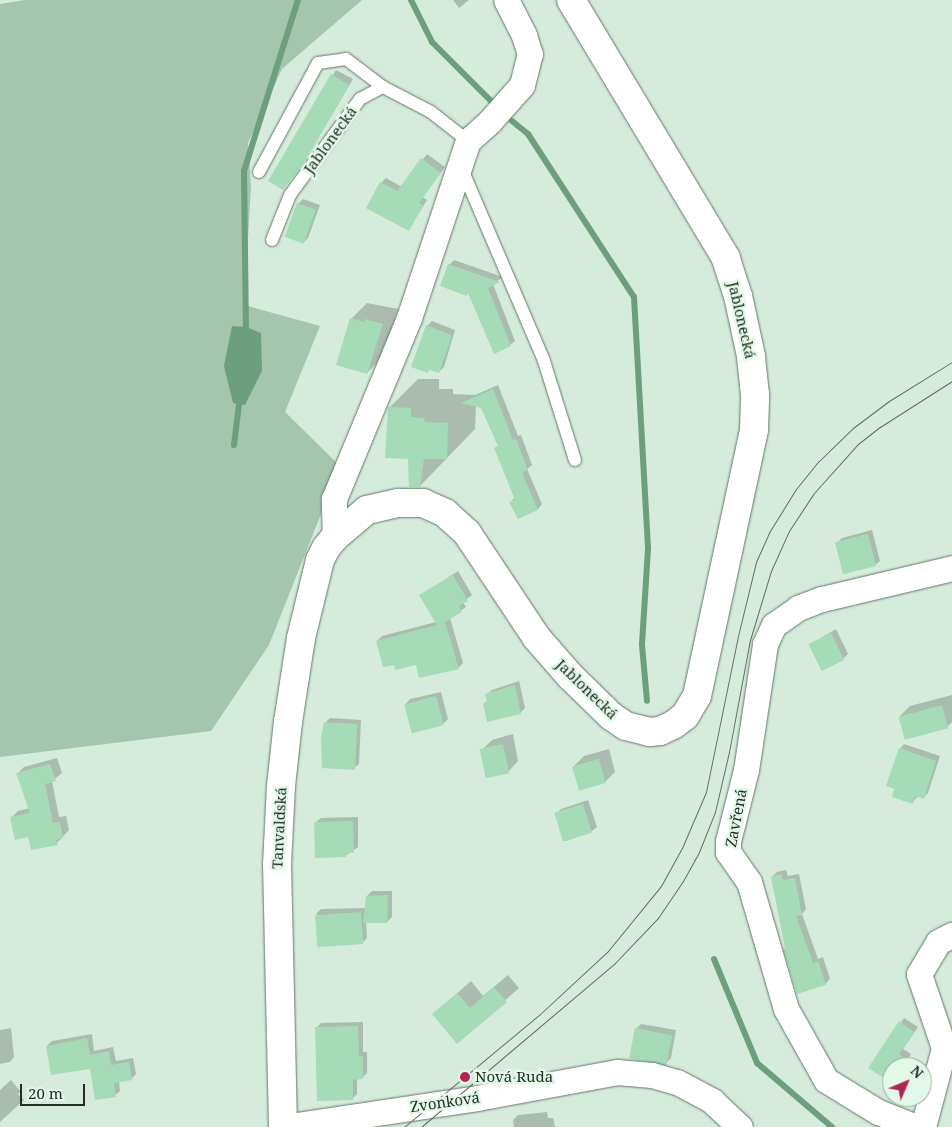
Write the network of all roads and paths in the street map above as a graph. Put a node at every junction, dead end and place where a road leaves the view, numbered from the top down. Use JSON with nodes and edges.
{"nodes":[{"id":1,"x":506,"y":0,"type":"edge"},
{"id":2,"x":579,"y":4,"type":"edge"},
{"id":3,"x":383,"y":87,"type":"junction"},
{"id":4,"x":468,"y":141,"type":"junction"},
{"id":5,"x":460,"y":165,"type":"junction"},
{"id":6,"x":259,"y":172,"type":"dead end"},
{"id":7,"x":272,"y":240,"type":"dead end"},
{"id":8,"x":575,"y":460,"type":"dead end"},
{"id":9,"x":335,"y":537,"type":"junction"},
{"id":10,"x":952,"y":568,"type":"edge"},
{"id":11,"x":952,"y":935,"type":"edge"},
{"id":12,"x":283,"y":1127,"type":"edge"},
{"id":13,"x":740,"y":1127,"type":"edge"},
{"id":14,"x":916,"y":1127,"type":"edge"},
{"id":15,"x":923,"y":1127,"type":"edge"}],
"edges":[{"from":1,"to":4,"type":"street"},
{"from":2,"to":9,"type":"main road","name":"Jablonecká"},
{"from":3,"to":4,"type":"lane"},
{"from":3,"to":6,"type":"lane"},
{"from":3,"to":7,"type":"lane","name":"Jablonecká"},
{"from":4,"to":5,"type":"street"},
{"from":5,"to":8,"type":"lane"},
{"from":5,"to":9,"type":"street"},
{"from":9,"to":12,"type":"main road","name":"Tanvaldská"},
{"from":10,"to":14,"type":"street","name":"Zavřená"},
{"from":11,"to":15,"type":"street"},
{"from":12,"to":13,"type":"street","name":"Zvonková"}]}
